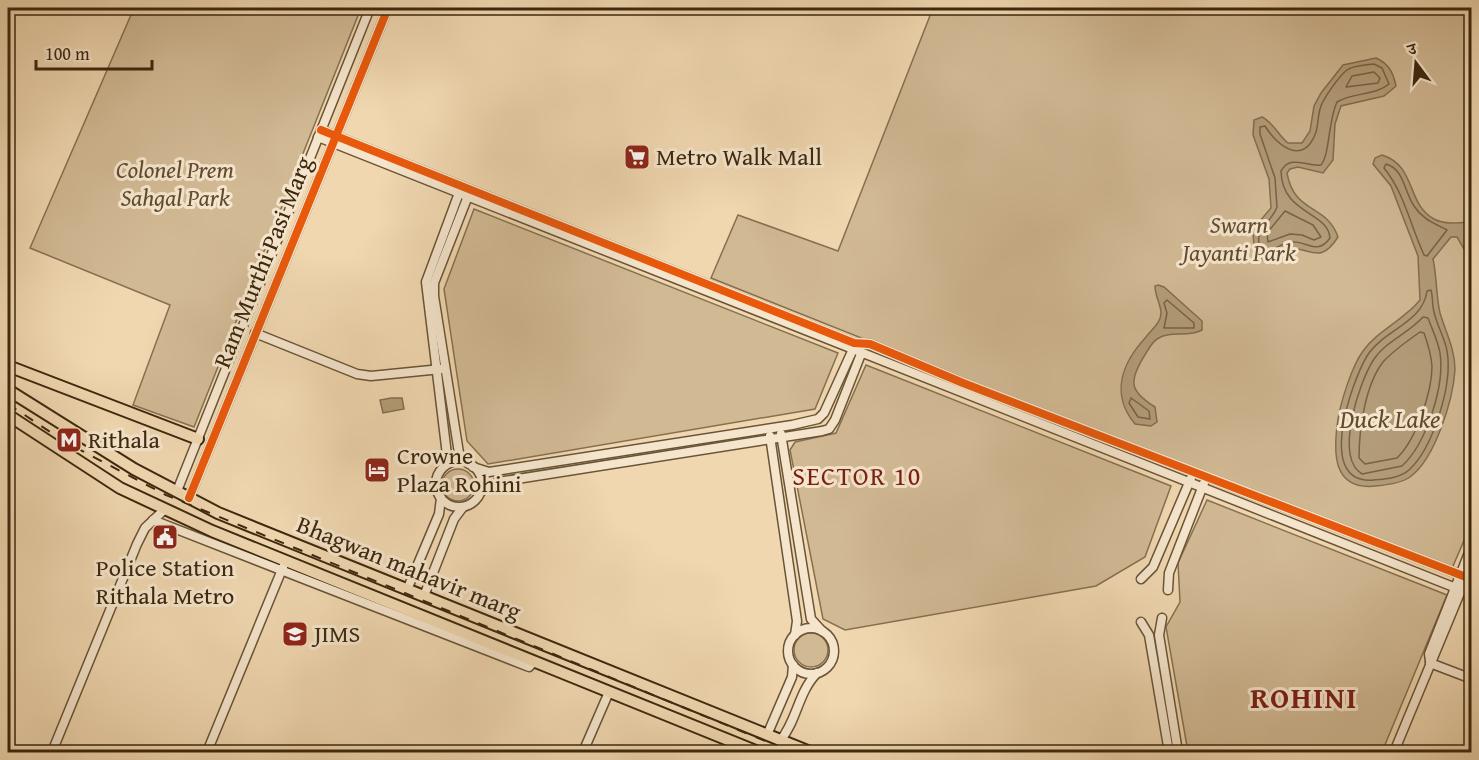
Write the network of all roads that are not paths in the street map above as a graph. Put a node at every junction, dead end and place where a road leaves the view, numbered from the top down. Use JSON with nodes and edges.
{"nodes":[{"id":1,"x":370,"y":8,"type":"edge"},
{"id":2,"x":388,"y":8,"type":"edge"},
{"id":3,"x":320,"y":133,"type":"junction"},
{"id":4,"x":334,"y":140,"type":"junction"},
{"id":5,"x":464,"y":194,"type":"junction"},
{"id":6,"x":255,"y":333,"type":"junction"},
{"id":7,"x":862,"y":343,"type":"junction"},
{"id":8,"x":852,"y":349,"type":"junction"},
{"id":9,"x":861,"y":354,"type":"junction"},
{"id":10,"x":8,"y":366,"type":"edge"},
{"id":11,"x":440,"y":369,"type":"junction"},
{"id":12,"x":8,"y":390,"type":"edge"},
{"id":13,"x":8,"y":415,"type":"edge"},
{"id":14,"x":780,"y":427,"type":"junction"},
{"id":15,"x":769,"y":428,"type":"junction"},
{"id":16,"x":782,"y":439,"type":"junction"},
{"id":17,"x":198,"y":440,"type":"junction"},
{"id":18,"x":771,"y":440,"type":"junction"},
{"id":19,"x":444,"y":466,"type":"junction"},
{"id":20,"x":471,"y":466,"type":"junction"},
{"id":21,"x":1194,"y":472,"type":"junction"},
{"id":22,"x":1206,"y":477,"type":"junction"},
{"id":23,"x":1189,"y":482,"type":"junction"},
{"id":24,"x":1203,"y":487,"type":"junction"},
{"id":25,"x":177,"y":491,"type":"junction"},
{"id":26,"x":480,"y":492,"type":"junction"},
{"id":27,"x":189,"y":498,"type":"junction"},
{"id":28,"x":441,"y":498,"type":"junction"},
{"id":29,"x":463,"y":507,"type":"junction"},
{"id":30,"x":165,"y":509,"type":"junction"},
{"id":31,"x":153,"y":519,"type":"junction"},
{"id":32,"x":1472,"y":545,"type":"edge"},
{"id":33,"x":1472,"y":564,"type":"edge"},
{"id":34,"x":284,"y":566,"type":"junction"},
{"id":35,"x":1463,"y":576,"type":"junction"},
{"id":36,"x":1141,"y":579,"type":"dead end"},
{"id":37,"x":1458,"y":589,"type":"junction"},
{"id":38,"x":407,"y":590,"type":"junction"},
{"id":39,"x":1168,"y":590,"type":"dead end"},
{"id":40,"x":424,"y":596,"type":"junction"},
{"id":41,"x":1162,"y":618,"type":"dead end"},
{"id":42,"x":1141,"y":622,"type":"dead end"},
{"id":43,"x":822,"y":631,"type":"junction"},
{"id":44,"x":517,"y":634,"type":"junction"},
{"id":45,"x":795,"y":634,"type":"junction"},
{"id":46,"x":511,"y":652,"type":"junction"},
{"id":47,"x":534,"y":662,"type":"junction"},
{"id":48,"x":1430,"y":662,"type":"junction"},
{"id":49,"x":793,"y":665,"type":"junction"},
{"id":50,"x":817,"y":673,"type":"junction"},
{"id":51,"x":1472,"y":679,"type":"edge"},
{"id":52,"x":609,"y":692,"type":"junction"},
{"id":53,"x":767,"y":735,"type":"junction"},
{"id":54,"x":780,"y":741,"type":"junction"},
{"id":55,"x":52,"y":753,"type":"edge"},
{"id":56,"x":207,"y":753,"type":"edge"},
{"id":57,"x":583,"y":753,"type":"edge"},
{"id":58,"x":758,"y":753,"type":"edge"},
{"id":59,"x":810,"y":753,"type":"edge"},
{"id":60,"x":1169,"y":753,"type":"edge"},
{"id":61,"x":1178,"y":753,"type":"edge"},
{"id":62,"x":1394,"y":753,"type":"edge"}],
"edges":[{"from":1,"to":3,"type":"street","name":"Ram Murthi Pasi Marg"},
{"from":2,"to":4,"type":"street","name":"Ram Murthi Pasi Marg"},
{"from":3,"to":4,"type":"street"},
{"from":3,"to":17,"type":"street","name":"Ram Murthi Pasi Marg"},
{"from":4,"to":5,"type":"street"},
{"from":4,"to":6,"type":"street","name":"Ram Murthi Pasi Marg"},
{"from":4,"to":7,"type":"street"},
{"from":5,"to":8,"type":"street"},
{"from":5,"to":11,"type":"street"},
{"from":6,"to":11,"type":"street"},
{"from":6,"to":27,"type":"street","name":"Ram Murthi Pasi Marg"},
{"from":7,"to":8,"type":"street"},
{"from":7,"to":21,"type":"street"},
{"from":8,"to":9,"type":"street"},
{"from":8,"to":14,"type":"street"},
{"from":9,"to":16,"type":"street"},
{"from":9,"to":23,"type":"street"},
{"from":10,"to":17,"type":"main road"},
{"from":11,"to":19,"type":"street"},
{"from":11,"to":20,"type":"street"},
{"from":12,"to":25,"type":"main road","name":"Bhagwan mahavir marg"},
{"from":13,"to":30,"type":"main road","name":"Bhagwan mahavir marg"},
{"from":14,"to":15,"type":"street"},
{"from":14,"to":16,"type":"street"},
{"from":15,"to":18,"type":"street"},
{"from":15,"to":20,"type":"street"},
{"from":16,"to":18,"type":"street"},
{"from":16,"to":43,"type":"street"},
{"from":17,"to":25,"type":"street","name":"Ram Murthi Pasi Marg"},
{"from":18,"to":26,"type":"street"},
{"from":18,"to":45,"type":"street"},
{"from":19,"to":20,"type":"street"},
{"from":19,"to":28,"type":"street"},
{"from":20,"to":26,"type":"street"},
{"from":21,"to":22,"type":"street"},
{"from":21,"to":23,"type":"street"},
{"from":22,"to":24,"type":"street"},
{"from":22,"to":35,"type":"street"},
{"from":23,"to":24,"type":"street"},
{"from":23,"to":36,"type":"street"},
{"from":24,"to":37,"type":"street"},
{"from":24,"to":39,"type":"street"},
{"from":25,"to":27,"type":"main road","name":"Bhagwan mahavir marg"},
{"from":26,"to":29,"type":"street"},
{"from":27,"to":38,"type":"main road","name":"Bhagwan mahavir marg"},
{"from":28,"to":29,"type":"street"},
{"from":28,"to":38,"type":"street"},
{"from":29,"to":40,"type":"street"},
{"from":30,"to":31,"type":"street"},
{"from":30,"to":34,"type":"main road","name":"Bhagwan mahavir marg"},
{"from":31,"to":34,"type":"street"},
{"from":31,"to":55,"type":"street"},
{"from":32,"to":35,"type":"street"},
{"from":33,"to":35,"type":"street"},
{"from":34,"to":46,"type":"main road","name":"Bhagwan mahavir marg"},
{"from":34,"to":47,"type":"street"},
{"from":34,"to":56,"type":"street"},
{"from":35,"to":37,"type":"street"},
{"from":37,"to":48,"type":"street"},
{"from":38,"to":40,"type":"main road","name":"Bhagwan mahavir marg"},
{"from":40,"to":44,"type":"main road","name":"Bhagwan mahavir marg"},
{"from":41,"to":61,"type":"street"},
{"from":42,"to":60,"type":"street"},
{"from":43,"to":45,"type":"street"},
{"from":43,"to":50,"type":"street"},
{"from":44,"to":46,"type":"main road"},
{"from":44,"to":53,"type":"main road","name":"Bhagwan mahavir marg"},
{"from":45,"to":49,"type":"street"},
{"from":46,"to":47,"type":"main road","name":"Bhagwan mahavir marg"},
{"from":47,"to":52,"type":"main road","name":"Bhagwan mahavir marg"},
{"from":48,"to":51,"type":"street"},
{"from":48,"to":62,"type":"street"},
{"from":49,"to":50,"type":"street"},
{"from":49,"to":53,"type":"street"},
{"from":50,"to":54,"type":"street"},
{"from":52,"to":57,"type":"street"},
{"from":52,"to":58,"type":"main road","name":"Bhagwan mahavir marg"},
{"from":53,"to":54,"type":"main road","name":"Bhagwan mahavir marg"},
{"from":54,"to":59,"type":"main road","name":"Bhagwan mahavir marg"}]}
